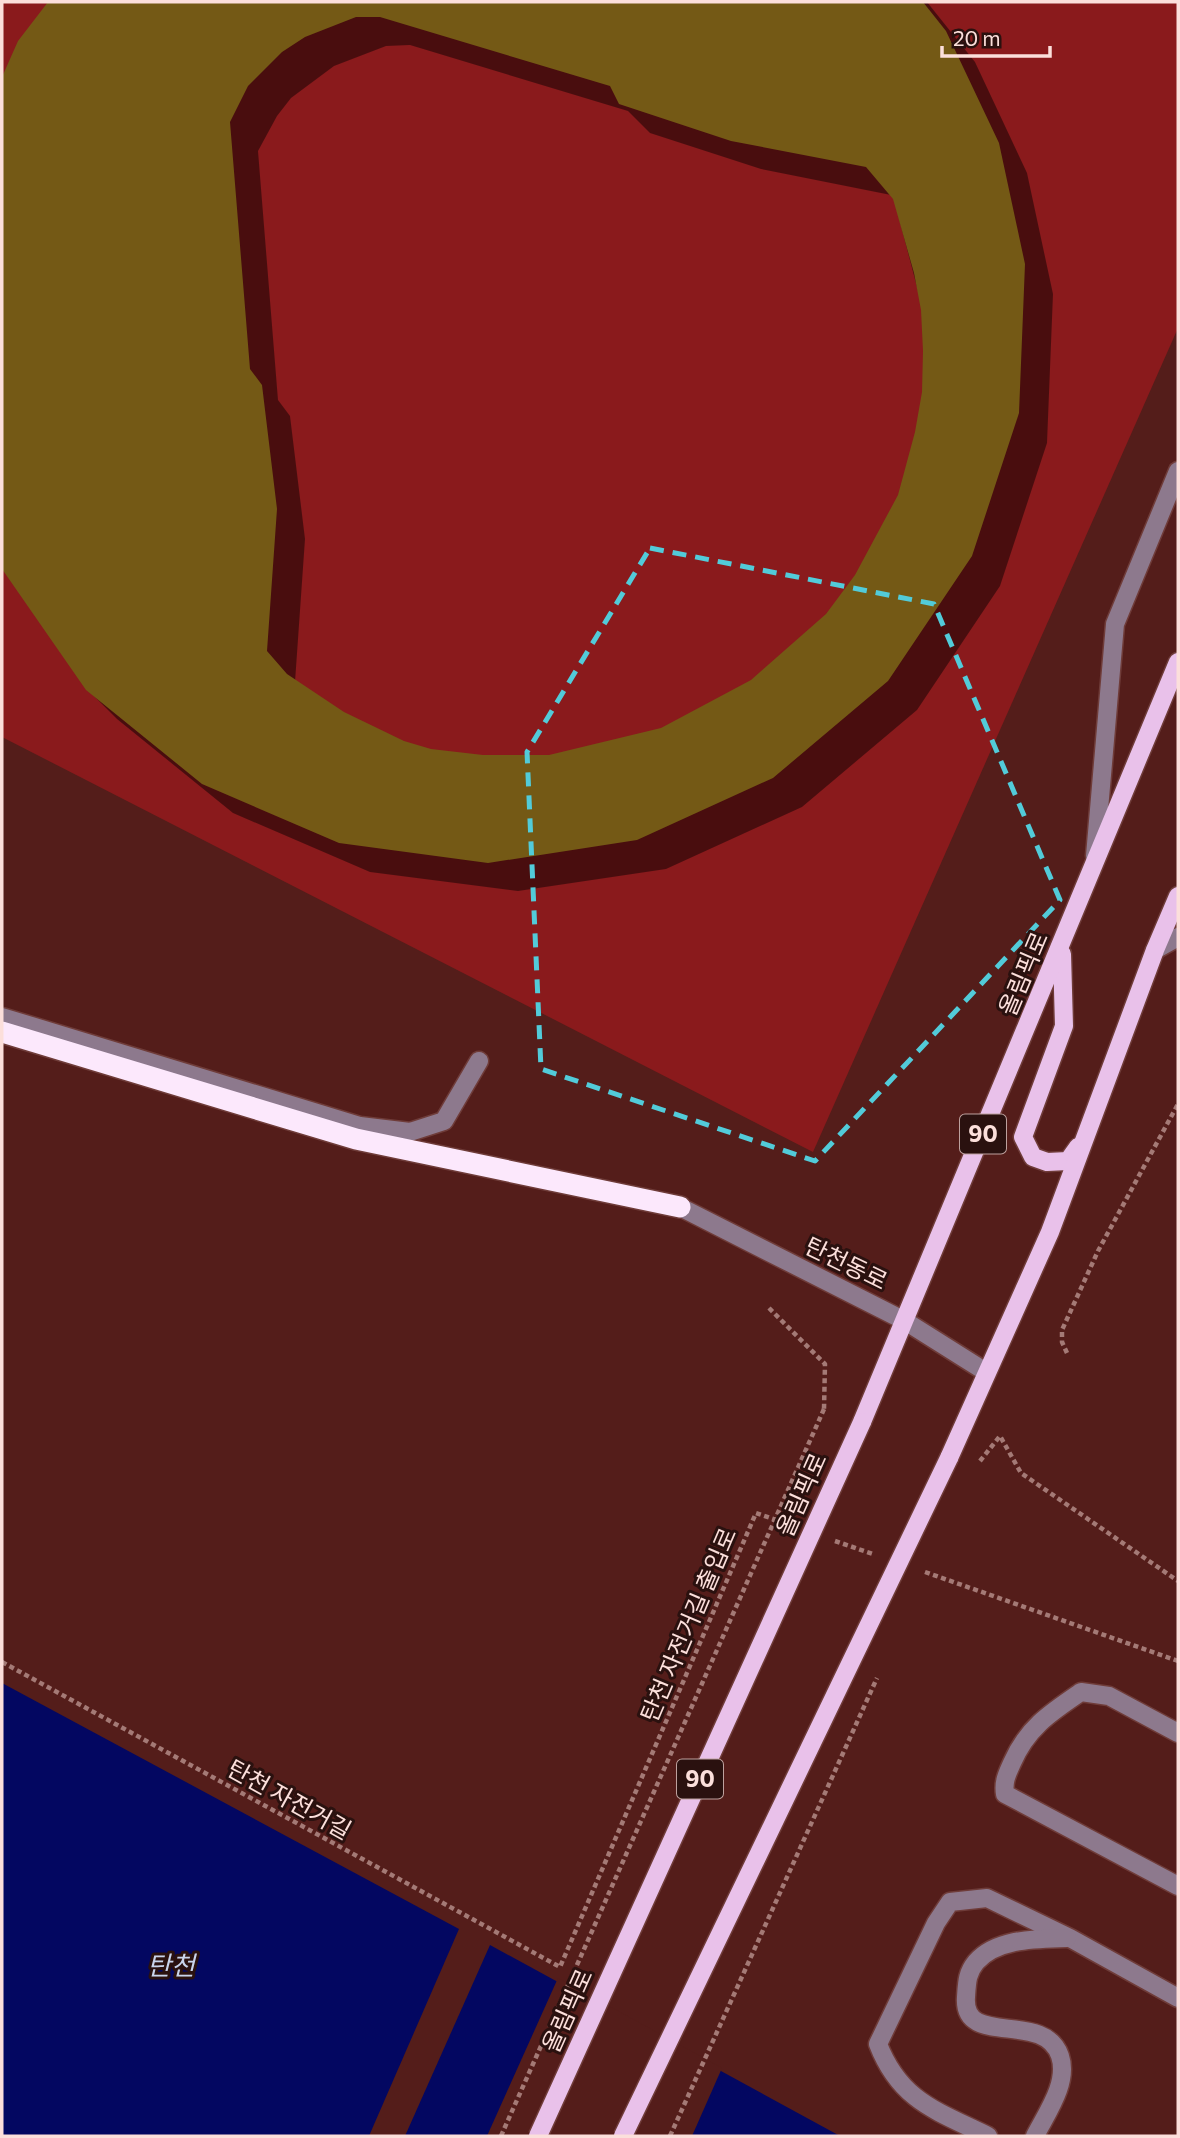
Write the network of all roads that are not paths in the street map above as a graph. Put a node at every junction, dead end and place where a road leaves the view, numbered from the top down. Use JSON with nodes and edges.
{"nodes":[{"id":1,"x":1178,"y":471,"type":"edge"},
{"id":2,"x":1178,"y":662,"type":"edge"},
{"id":3,"x":1094,"y":866,"type":"junction"},
{"id":4,"x":1178,"y":896,"type":"edge"},
{"id":5,"x":1178,"y":937,"type":"edge"},
{"id":6,"x":1062,"y":947,"type":"junction"},
{"id":7,"x":1155,"y":950,"type":"junction"},
{"id":8,"x":2,"y":1017,"type":"edge"},
{"id":9,"x":2,"y":1032,"type":"edge"},
{"id":10,"x":479,"y":1061,"type":"dead end"},
{"id":11,"x":1094,"y":1116,"type":"junction"},
{"id":12,"x":680,"y":1207,"type":"joint"},
{"id":13,"x":905,"y":1321,"type":"junction"},
{"id":14,"x":986,"y":1372,"type":"junction"},
{"id":15,"x":1178,"y":1732,"type":"edge"},
{"id":16,"x":1178,"y":1886,"type":"edge"},
{"id":17,"x":1070,"y":1938,"type":"junction"},
{"id":18,"x":1178,"y":1998,"type":"edge"},
{"id":19,"x":538,"y":2136,"type":"edge"},
{"id":20,"x":623,"y":2136,"type":"edge"},
{"id":21,"x":988,"y":2136,"type":"edge"},
{"id":22,"x":1035,"y":2136,"type":"edge"}],
"edges":[{"from":1,"to":3,"type":"street","name":"올림픽로"},
{"from":2,"to":3,"type":"main road","name":"올림픽로","number":"90"},
{"from":3,"to":6,"type":"main road","name":"올림픽로","number":"90"},
{"from":4,"to":7,"type":"main road"},
{"from":5,"to":7,"type":"street"},
{"from":6,"to":11,"type":"main road"},
{"from":6,"to":13,"type":"main road","name":"올림픽로","number":"90"},
{"from":7,"to":11,"type":"main road"},
{"from":8,"to":10,"type":"street"},
{"from":9,"to":12,"type":"highway"},
{"from":11,"to":14,"type":"main road"},
{"from":12,"to":13,"type":"street","name":"탄천동로"},
{"from":13,"to":14,"type":"street","name":"탄천동로"},
{"from":13,"to":19,"type":"main road","name":"올림픽로","number":"90","bridge":true},
{"from":14,"to":20,"type":"main road","bridge":true},
{"from":15,"to":16,"type":"street"},
{"from":17,"to":18,"type":"street"},
{"from":17,"to":21,"type":"street"},
{"from":17,"to":22,"type":"street"}]}
